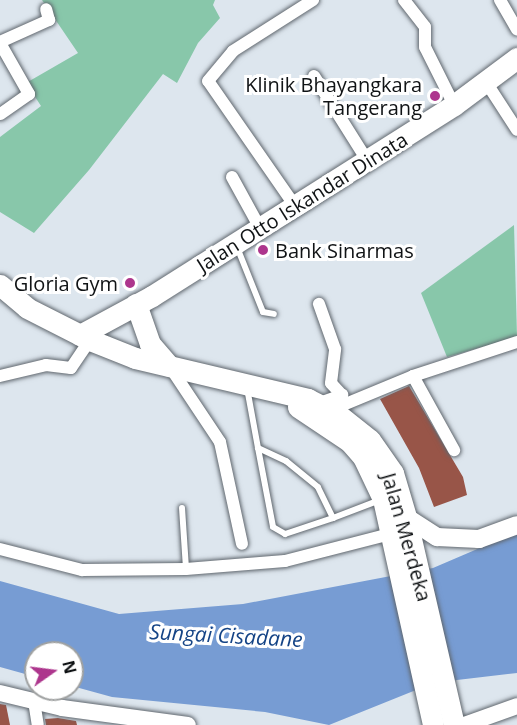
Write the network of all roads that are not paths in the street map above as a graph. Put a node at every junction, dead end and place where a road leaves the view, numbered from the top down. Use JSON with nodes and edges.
{"nodes":[{"id":1,"x":313,"y":0,"type":"edge"},
{"id":2,"x":404,"y":0,"type":"edge"},
{"id":3,"x":500,"y":0,"type":"edge"},
{"id":4,"x":46,"y":9,"type":"dead end"},
{"id":5,"x":517,"y":29,"type":"edge"},
{"id":6,"x":0,"y":43,"type":"edge"},
{"id":7,"x":517,"y":58,"type":"edge"},
{"id":8,"x":315,"y":76,"type":"dead end"},
{"id":9,"x":486,"y":82,"type":"junction"},
{"id":10,"x":454,"y":105,"type":"junction"},
{"id":11,"x":0,"y":114,"type":"edge"},
{"id":12,"x":517,"y":130,"type":"edge"},
{"id":13,"x":367,"y":160,"type":"junction"},
{"id":14,"x":232,"y":177,"type":"dead end"},
{"id":15,"x":295,"y":206,"type":"junction"},
{"id":16,"x":260,"y":228,"type":"junction"},
{"id":17,"x":236,"y":243,"type":"junction"},
{"id":18,"x":0,"y":285,"type":"edge"},
{"id":19,"x":0,"y":303,"type":"edge"},
{"id":20,"x":136,"y":304,"type":"junction"},
{"id":21,"x":320,"y":304,"type":"dead end"},
{"id":22,"x":27,"y":308,"type":"junction"},
{"id":23,"x":274,"y":314,"type":"dead end"},
{"id":24,"x":85,"y":338,"type":"junction"},
{"id":25,"x":517,"y":342,"type":"edge"},
{"id":26,"x":169,"y":366,"type":"junction"},
{"id":27,"x":0,"y":376,"type":"edge"},
{"id":28,"x":413,"y":376,"type":"junction"},
{"id":29,"x":256,"y":387,"type":"junction"},
{"id":30,"x":324,"y":407,"type":"junction"},
{"id":31,"x":258,"y":448,"type":"junction"},
{"id":32,"x":454,"y":450,"type":"dead end"},
{"id":33,"x":382,"y":499,"type":"junction"},
{"id":34,"x":182,"y":508,"type":"dead end"},
{"id":35,"x":333,"y":518,"type":"junction"},
{"id":36,"x":517,"y":525,"type":"edge"},
{"id":37,"x":400,"y":532,"type":"junction"},
{"id":38,"x":242,"y":544,"type":"dead end"},
{"id":39,"x":0,"y":549,"type":"edge"},
{"id":40,"x":186,"y":569,"type":"junction"},
{"id":41,"x":0,"y":693,"type":"edge"},
{"id":42,"x":24,"y":699,"type":"edge"},
{"id":43,"x":34,"y":701,"type":"joint"},
{"id":44,"x":517,"y":705,"type":"edge"},
{"id":45,"x":447,"y":722,"type":"edge"},
{"id":46,"x":38,"y":725,"type":"edge"},
{"id":47,"x":188,"y":725,"type":"edge"}],
"edges":[{"from":1,"to":15,"type":"street"},
{"from":2,"to":10,"type":"street"},
{"from":3,"to":5,"type":"street"},
{"from":4,"to":6,"type":"street"},
{"from":6,"to":11,"type":"street"},
{"from":7,"to":9,"type":"highway","name":"Jalan Otto Iskandar Dinata"},
{"from":8,"to":13,"type":"street"},
{"from":9,"to":10,"type":"highway","name":"Jalan Otto Iskandar Dinata"},
{"from":9,"to":12,"type":"street"},
{"from":10,"to":13,"type":"highway","name":"Jalan Otto Iskandar Dinata"},
{"from":13,"to":15,"type":"highway","name":"Jalan Otto Iskandar Dinata"},
{"from":14,"to":16,"type":"street"},
{"from":15,"to":16,"type":"highway","name":"Jalan Otto Iskandar Dinata"},
{"from":16,"to":17,"type":"highway","name":"Jalan Otto Iskandar Dinata"},
{"from":17,"to":20,"type":"highway","name":"Jalan Otto Iskandar Dinata"},
{"from":17,"to":23,"type":"lane"},
{"from":18,"to":22,"type":"highway","name":"Jalan Merdeka"},
{"from":19,"to":22,"type":"highway","name":"Jalan Merdeka"},
{"from":20,"to":24,"type":"highway","name":"Jalan Otto Iskandar Dinata"},
{"from":20,"to":26,"type":"highway"},
{"from":21,"to":30,"type":"street"},
{"from":22,"to":24,"type":"highway","name":"Jalan Merdeka"},
{"from":24,"to":26,"type":"highway","name":"Jalan Merdeka"},
{"from":24,"to":27,"type":"street"},
{"from":25,"to":28,"type":"street"},
{"from":26,"to":29,"type":"highway","name":"Jalan Merdeka"},
{"from":26,"to":38,"type":"street"},
{"from":28,"to":30,"type":"street"},
{"from":28,"to":32,"type":"street"},
{"from":29,"to":30,"type":"highway","name":"Jalan Merdeka"},
{"from":29,"to":31,"type":"lane"},
{"from":29,"to":33,"type":"highway","name":"Jalan Merdeka"},
{"from":30,"to":37,"type":"highway","name":"Jalan Merdeka"},
{"from":31,"to":35,"type":"lane"},
{"from":31,"to":35,"type":"lane"},
{"from":33,"to":35,"type":"lane"},
{"from":33,"to":37,"type":"highway","name":"Jalan Merdeka"},
{"from":34,"to":40,"type":"lane"},
{"from":36,"to":37,"type":"main road"},
{"from":37,"to":40,"type":"street"},
{"from":37,"to":45,"type":"highway","name":"Jalan Merdeka"},
{"from":39,"to":40,"type":"street"},
{"from":41,"to":42,"type":"street"},
{"from":43,"to":46,"type":"street"},
{"from":43,"to":47,"type":"street"},
{"from":44,"to":45,"type":"street"}]}
